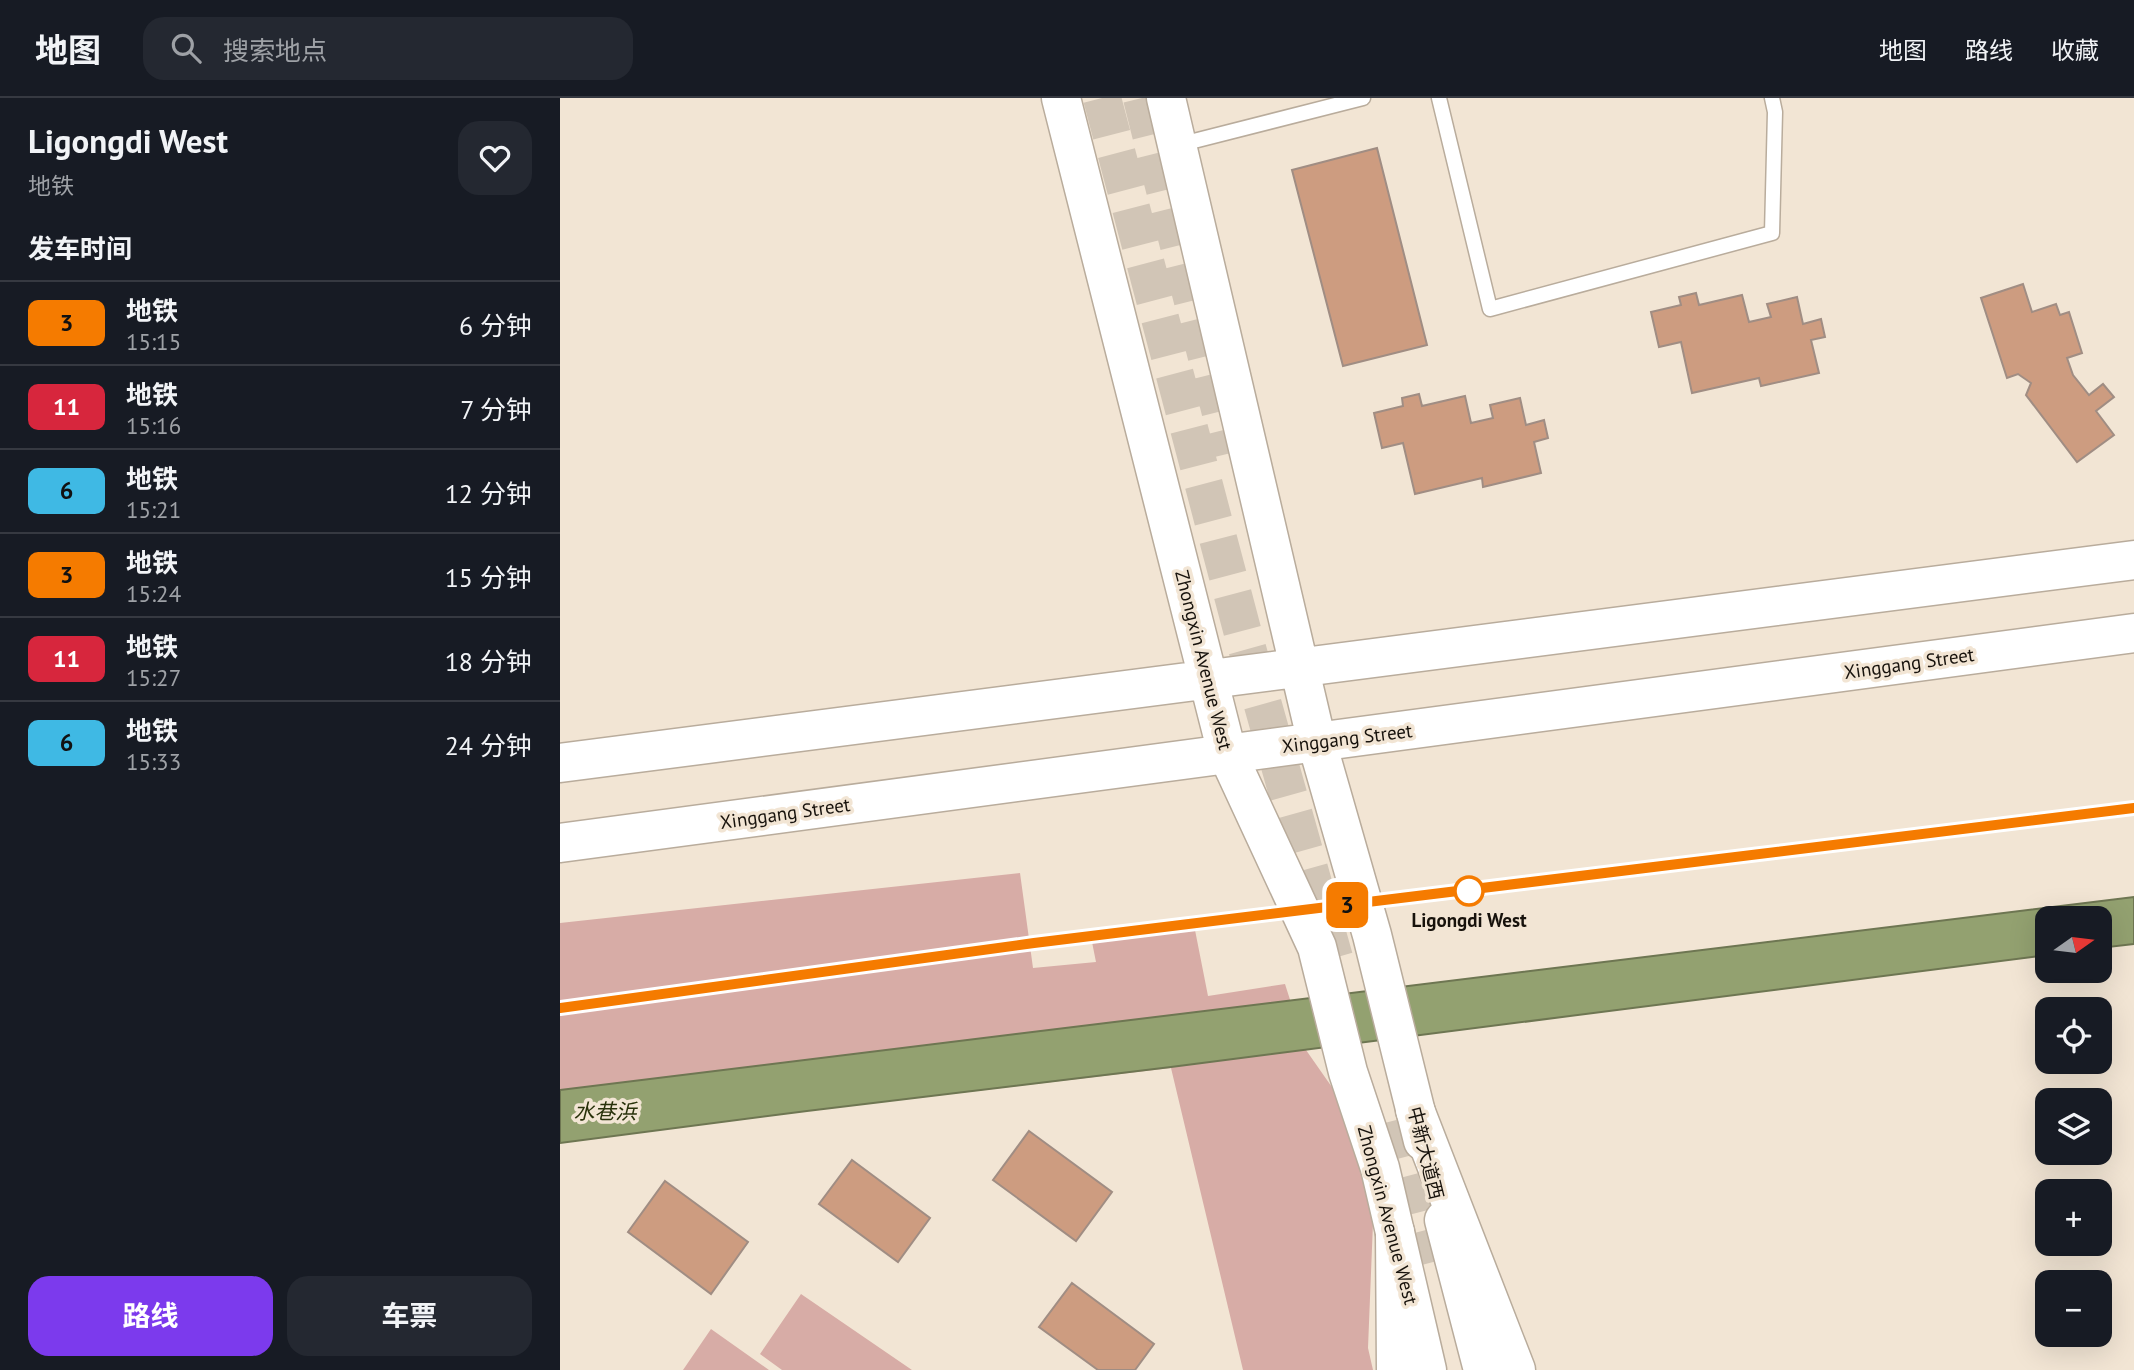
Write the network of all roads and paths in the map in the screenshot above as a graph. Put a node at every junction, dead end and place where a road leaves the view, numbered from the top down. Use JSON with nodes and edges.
{"nodes":[{"id":1,"x":1061,"y":98,"type":"edge"},
{"id":2,"x":1166,"y":98,"type":"edge"},
{"id":3,"x":1363,"y":98,"type":"edge"},
{"id":4,"x":1439,"y":98,"type":"edge"},
{"id":5,"x":1772,"y":98,"type":"edge"},
{"id":6,"x":1178,"y":145,"type":"junction"},
{"id":7,"x":2133,"y":560,"type":"edge"},
{"id":8,"x":2134,"y":633,"type":"edge"},
{"id":9,"x":1301,"y":668,"type":"junction"},
{"id":10,"x":1209,"y":679,"type":"junction"},
{"id":11,"x":1317,"y":743,"type":"junction"},
{"id":12,"x":1227,"y":754,"type":"junction"},
{"id":13,"x":560,"y":763,"type":"edge"},
{"id":14,"x":560,"y":843,"type":"edge"},
{"id":15,"x":1415,"y":1110,"type":"junction"},
{"id":16,"x":1395,"y":1232,"type":"junction"},
{"id":17,"x":1396,"y":1370,"type":"edge"},
{"id":18,"x":1427,"y":1370,"type":"edge"},
{"id":19,"x":1482,"y":1370,"type":"edge"},
{"id":20,"x":1516,"y":1370,"type":"edge"}],
"edges":[{"from":1,"to":10,"type":"main road","name":"Zhongxin Avenue West"},
{"from":2,"to":6,"type":"main road"},
{"from":3,"to":6,"type":"lane"},
{"from":4,"to":5,"type":"lane"},
{"from":6,"to":9,"type":"main road"},
{"from":7,"to":9,"type":"main road"},
{"from":8,"to":11,"type":"main road","name":"Xinggang Street"},
{"from":9,"to":10,"type":"main road"},
{"from":9,"to":11,"type":"main road"},
{"from":10,"to":12,"type":"main road","name":"Zhongxin Avenue West"},
{"from":10,"to":13,"type":"main road"},
{"from":11,"to":12,"type":"main road","name":"Xinggang Street"},
{"from":11,"to":15,"type":"main road","name":"中新大道西"},
{"from":12,"to":14,"type":"main road","name":"Xinggang Street"},
{"from":12,"to":16,"type":"main road","name":"Zhongxin Avenue West"},
{"from":15,"to":19,"type":"main road","name":"中新大道西"},
{"from":15,"to":20,"type":"main road"},
{"from":16,"to":17,"type":"main road"},
{"from":16,"to":18,"type":"main road","name":"Zhongxin Avenue West"}]}
